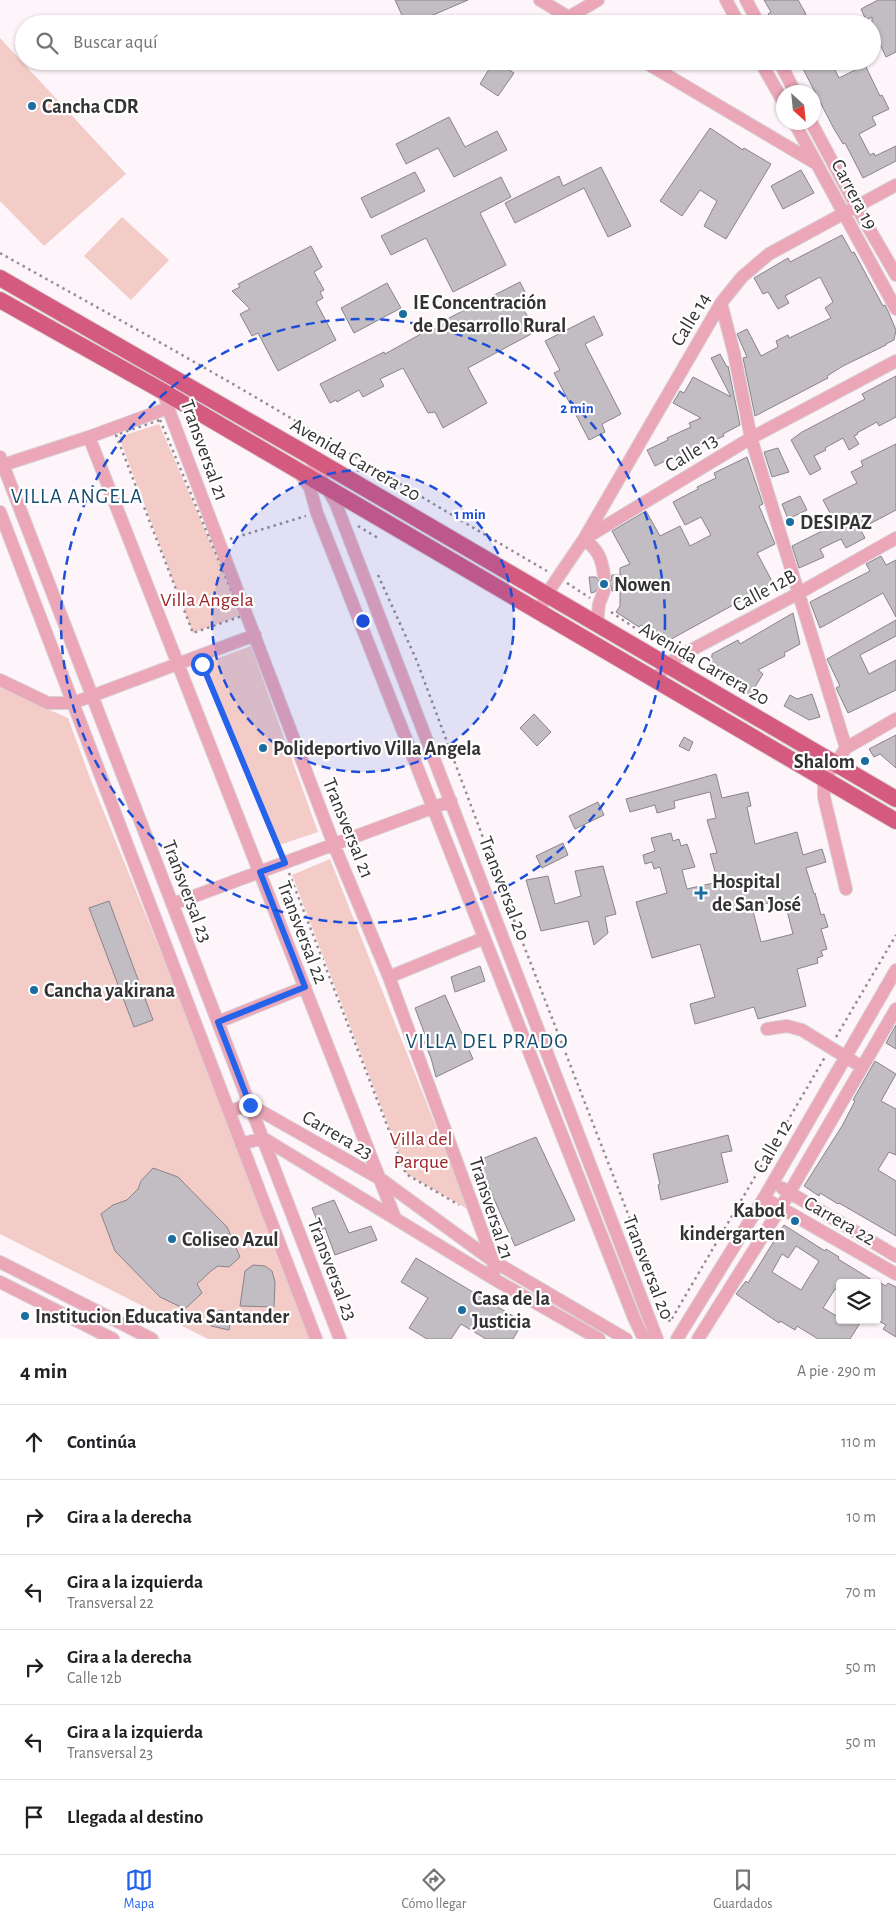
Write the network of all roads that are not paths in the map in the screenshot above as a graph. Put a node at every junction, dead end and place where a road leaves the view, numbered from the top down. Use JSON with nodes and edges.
{"nodes":[{"id":1,"x":540,"y":0,"type":"edge"},
{"id":2,"x":598,"y":0,"type":"edge"},
{"id":3,"x":726,"y":0,"type":"edge"},
{"id":4,"x":746,"y":0,"type":"edge"},
{"id":5,"x":566,"y":15,"type":"edge"},
{"id":6,"x":581,"y":15,"type":"edge"},
{"id":7,"x":734,"y":15,"type":"edge"},
{"id":8,"x":754,"y":15,"type":"edge"},
{"id":9,"x":658,"y":70,"type":"edge"},
{"id":10,"x":765,"y":70,"type":"edge"},
{"id":11,"x":784,"y":70,"type":"edge"},
{"id":12,"x":791,"y":85,"type":"edge"},
{"id":13,"x":776,"y":89,"type":"edge"},
{"id":14,"x":799,"y":130,"type":"edge"},
{"id":15,"x":815,"y":130,"type":"edge"},
{"id":16,"x":818,"y":164,"type":"junction"},
{"id":17,"x":896,"y":185,"type":"edge"},
{"id":18,"x":856,"y":206,"type":"junction"},
{"id":19,"x":844,"y":214,"type":"junction"},
{"id":20,"x":896,"y":275,"type":"edge"},
{"id":21,"x":0,"y":278,"type":"edge"},
{"id":22,"x":0,"y":300,"type":"edge"},
{"id":23,"x":721,"y":303,"type":"junction"},
{"id":24,"x":896,"y":309,"type":"edge"},
{"id":25,"x":896,"y":361,"type":"edge"},
{"id":26,"x":166,"y":400,"type":"junction"},
{"id":27,"x":89,"y":437,"type":"junction"},
{"id":28,"x":750,"y":438,"type":"junction"},
{"id":29,"x":308,"y":455,"type":"junction"},
{"id":30,"x":1,"y":461,"type":"edge"},
{"id":31,"x":298,"y":471,"type":"junction"},
{"id":32,"x":329,"y":489,"type":"junction"},
{"id":33,"x":0,"y":512,"type":"edge"},
{"id":34,"x":896,"y":538,"type":"edge"},
{"id":35,"x":584,"y":539,"type":"junction"},
{"id":36,"x":604,"y":576,"type":"dead end"},
{"id":37,"x":604,"y":591,"type":"dead end"},
{"id":38,"x":799,"y":593,"type":"junction"},
{"id":39,"x":546,"y":595,"type":"junction"},
{"id":40,"x":539,"y":612,"type":"junction"},
{"id":41,"x":597,"y":624,"type":"junction"},
{"id":42,"x":255,"y":635,"type":"junction"},
{"id":43,"x":179,"y":664,"type":"junction"},
{"id":44,"x":667,"y":665,"type":"junction"},
{"id":45,"x":0,"y":680,"type":"edge"},
{"id":46,"x":654,"y":680,"type":"junction"},
{"id":47,"x":92,"y":697,"type":"junction"},
{"id":48,"x":73,"y":703,"type":"junction"},
{"id":49,"x":896,"y":719,"type":"edge"},
{"id":50,"x":846,"y":748,"type":"junction"},
{"id":51,"x":834,"y":763,"type":"junction"},
{"id":52,"x":824,"y":779,"type":"junction"},
{"id":53,"x":896,"y":799,"type":"edge"},
{"id":54,"x":451,"y":801,"type":"junction"},
{"id":55,"x":433,"y":808,"type":"junction"},
{"id":56,"x":896,"y":821,"type":"edge"},
{"id":57,"x":334,"y":845,"type":"junction"},
{"id":58,"x":260,"y":872,"type":"junction"},
{"id":59,"x":846,"y":889,"type":"dead end"},
{"id":60,"x":173,"y":904,"type":"junction"},
{"id":61,"x":484,"y":938,"type":"junction"},
{"id":62,"x":896,"y":970,"type":"edge"},
{"id":63,"x":389,"y":977,"type":"junction"},
{"id":64,"x":305,"y":987,"type":"junction"},
{"id":65,"x":896,"y":1009,"type":"edge"},
{"id":66,"x":218,"y":1022,"type":"junction"},
{"id":67,"x":767,"y":1029,"type":"dead end"},
{"id":68,"x":845,"y":1058,"type":"junction"},
{"id":69,"x":862,"y":1067,"type":"junction"},
{"id":70,"x":250,"y":1105,"type":"junction"},
{"id":71,"x":229,"y":1111,"type":"junction"},
{"id":72,"x":263,"y":1138,"type":"junction"},
{"id":73,"x":241,"y":1144,"type":"junction"},
{"id":74,"x":382,"y":1180,"type":"junction"},
{"id":75,"x":773,"y":1182,"type":"junction"},
{"id":76,"x":789,"y":1192,"type":"junction"},
{"id":77,"x":764,"y":1198,"type":"junction"},
{"id":78,"x":781,"y":1207,"type":"junction"},
{"id":79,"x":395,"y":1218,"type":"junction"},
{"id":80,"x":896,"y":1256,"type":"edge"},
{"id":81,"x":493,"y":1260,"type":"junction"},
{"id":82,"x":0,"y":1262,"type":"edge"},
{"id":83,"x":22,"y":1274,"type":"junction"},
{"id":84,"x":896,"y":1274,"type":"edge"},
{"id":85,"x":494,"y":1279,"type":"junction"},
{"id":86,"x":0,"y":1282,"type":"edge"},
{"id":87,"x":16,"y":1290,"type":"junction"},
{"id":88,"x":113,"y":1339,"type":"edge"},
{"id":89,"x":152,"y":1339,"type":"edge"},
{"id":90,"x":316,"y":1339,"type":"edge"},
{"id":91,"x":340,"y":1339,"type":"edge"},
{"id":92,"x":599,"y":1339,"type":"edge"},
{"id":93,"x":626,"y":1339,"type":"edge"},
{"id":94,"x":644,"y":1339,"type":"edge"},
{"id":95,"x":657,"y":1339,"type":"edge"},
{"id":96,"x":678,"y":1339,"type":"edge"},
{"id":97,"x":698,"y":1339,"type":"edge"}],
"edges":[{"from":1,"to":5,"type":"street"},
{"from":2,"to":6,"type":"street"},
{"from":3,"to":7,"type":"street"},
{"from":4,"to":8,"type":"street"},
{"from":9,"to":16,"type":"street"},
{"from":10,"to":13,"type":"street"},
{"from":11,"to":12,"type":"street"},
{"from":14,"to":16,"type":"street","name":"Carrera 19"},
{"from":15,"to":18,"type":"street","name":"Carrera 19"},
{"from":16,"to":19,"type":"street","name":"Carrera 19"},
{"from":17,"to":18,"type":"street","name":"Calle 14"},
{"from":18,"to":19,"type":"street","name":"Calle 14"},
{"from":18,"to":20,"type":"street","name":"Carrera 19"},
{"from":19,"to":23,"type":"street","name":"Calle 14"},
{"from":19,"to":24,"type":"street","name":"Carrera 19"},
{"from":21,"to":29,"type":"main road","name":"Avenida Carrera 20"},
{"from":22,"to":26,"type":"main road","name":"Avenida Carrera 20"},
{"from":23,"to":28,"type":"street"},
{"from":23,"to":35,"type":"street","name":"Calle 14"},
{"from":25,"to":28,"type":"street","name":"Calle 13"},
{"from":26,"to":27,"type":"street"},
{"from":26,"to":31,"type":"main road","name":"Avenida Carrera 20"},
{"from":26,"to":42,"type":"street","name":"Transversal 21"},
{"from":27,"to":30,"type":"street"},
{"from":27,"to":43,"type":"street","name":"Transversal 22"},
{"from":28,"to":35,"type":"street","name":"Calle 13"},
{"from":28,"to":38,"type":"street"},
{"from":29,"to":32,"type":"street","name":"Transversal 20"},
{"from":29,"to":39,"type":"main road","name":"Avenida Carrera 20"},
{"from":30,"to":47,"type":"street","name":"Transversal 23"},
{"from":31,"to":32,"type":"main road","name":"Avenida Carrera 20"},
{"from":31,"to":55,"type":"street","name":"Transversal 20"},
{"from":32,"to":40,"type":"main road","name":"Avenida Carrera 20"},
{"from":32,"to":54,"type":"street","name":"Transversal 20"},
{"from":33,"to":48,"type":"street","name":"Transversal 23"},
{"from":34,"to":38,"type":"street","name":"Calle 12B"},
{"from":35,"to":36,"type":"street"},
{"from":35,"to":39,"type":"street","name":"Calle 13"},
{"from":37,"to":41,"type":"street"},
{"from":38,"to":44,"type":"street","name":"Calle 12B"},
{"from":38,"to":50,"type":"street"},
{"from":39,"to":40,"type":"street","name":"Calle 13"},
{"from":39,"to":41,"type":"main road","name":"Avenida Carrera 20"},
{"from":40,"to":46,"type":"main road","name":"Avenida Carrera 20"},
{"from":41,"to":44,"type":"main road","name":"Avenida Carrera 20"},
{"from":42,"to":43,"type":"street"},
{"from":42,"to":57,"type":"street","name":"Transversal 21"},
{"from":43,"to":47,"type":"street"},
{"from":43,"to":58,"type":"street","name":"Transversal 22"},
{"from":44,"to":46,"type":"street","name":"Calle 12B"},
{"from":44,"to":51,"type":"main road","name":"Avenida Carrera 20"},
{"from":45,"to":48,"type":"street"},
{"from":46,"to":52,"type":"main road","name":"Avenida Carrera 20"},
{"from":47,"to":48,"type":"street"},
{"from":47,"to":60,"type":"street","name":"Transversal 23"},
{"from":48,"to":71,"type":"street","name":"Transversal 23"},
{"from":49,"to":50,"type":"street"},
{"from":50,"to":51,"type":"street"},
{"from":51,"to":52,"type":"street"},
{"from":51,"to":53,"type":"main road","name":"Avenida Carrera 20"},
{"from":52,"to":56,"type":"main road","name":"Avenida Carrera 20"},
{"from":52,"to":59,"type":"street"},
{"from":54,"to":55,"type":"street"},
{"from":54,"to":95,"type":"street","name":"Transversal 20"},
{"from":55,"to":57,"type":"street"},
{"from":55,"to":61,"type":"street","name":"Transversal 20"},
{"from":57,"to":58,"type":"street"},
{"from":57,"to":63,"type":"street","name":"Transversal 21"},
{"from":58,"to":60,"type":"street"},
{"from":58,"to":64,"type":"street","name":"Transversal 22"},
{"from":60,"to":66,"type":"street","name":"Transversal 23"},
{"from":61,"to":63,"type":"street"},
{"from":61,"to":94,"type":"street","name":"Transversal 20"},
{"from":62,"to":68,"type":"street","name":"Calle 12"},
{"from":63,"to":81,"type":"street","name":"Transversal 21"},
{"from":64,"to":66,"type":"street"},
{"from":64,"to":74,"type":"street","name":"Transversal 22"},
{"from":65,"to":69,"type":"street","name":"Calle 12"},
{"from":66,"to":70,"type":"street","name":"Transversal 23"},
{"from":67,"to":68,"type":"street"},
{"from":68,"to":69,"type":"street"},
{"from":68,"to":75,"type":"street","name":"Calle 12"},
{"from":69,"to":76,"type":"street","name":"Calle 12"},
{"from":70,"to":71,"type":"street"},
{"from":70,"to":72,"type":"street","name":"Transversal 23"},
{"from":70,"to":74,"type":"street","name":"Carrera 23"},
{"from":71,"to":73,"type":"street","name":"Transversal 23"},
{"from":72,"to":73,"type":"street"},
{"from":72,"to":79,"type":"street","name":"Carrera 23"},
{"from":72,"to":91,"type":"street","name":"Transversal 23"},
{"from":73,"to":90,"type":"street","name":"Transversal 23"},
{"from":74,"to":79,"type":"street","name":"Transversal 22"},
{"from":74,"to":81,"type":"street","name":"Carrera 23"},
{"from":75,"to":76,"type":"street","name":"Carrera 22"},
{"from":75,"to":77,"type":"street","name":"Calle 12"},
{"from":76,"to":78,"type":"street","name":"Calle 12"},
{"from":76,"to":80,"type":"street","name":"Carrera 22"},
{"from":77,"to":78,"type":"street","name":"Carrera 22"},
{"from":77,"to":96,"type":"street","name":"Calle 12"},
{"from":78,"to":84,"type":"street","name":"Carrera 22"},
{"from":78,"to":97,"type":"street","name":"Calle 12"},
{"from":79,"to":85,"type":"street","name":"Carrera 23"},
{"from":81,"to":85,"type":"street","name":"Transversal 21"},
{"from":81,"to":93,"type":"street","name":"Carrera 23"},
{"from":82,"to":83,"type":"street"},
{"from":83,"to":87,"type":"street"},
{"from":83,"to":89,"type":"street"},
{"from":85,"to":92,"type":"street","name":"Carrera 23"},
{"from":86,"to":87,"type":"street"},
{"from":87,"to":88,"type":"street"}]}
